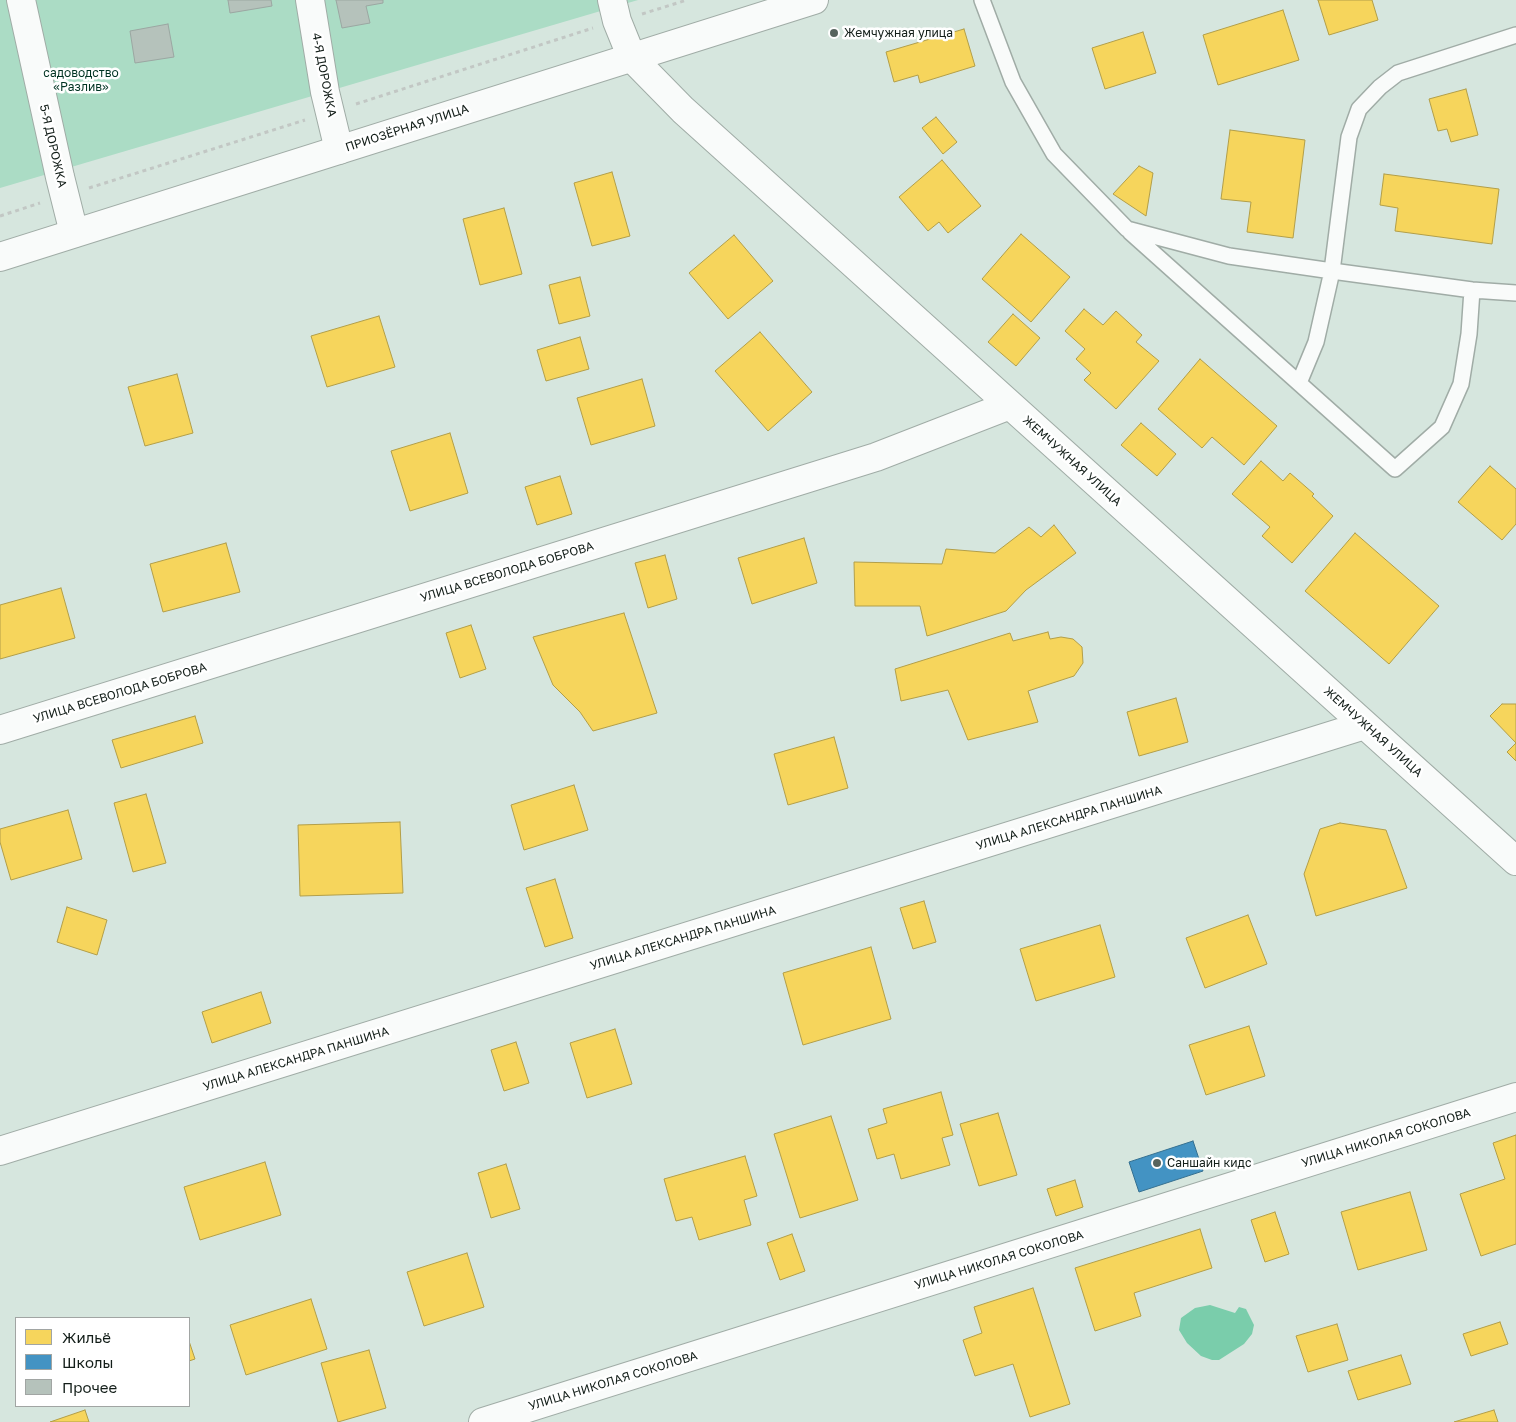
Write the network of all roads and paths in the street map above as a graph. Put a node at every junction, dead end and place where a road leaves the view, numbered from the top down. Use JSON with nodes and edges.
{"nodes":[{"id":1,"x":21,"y":0,"type":"edge"},
{"id":2,"x":310,"y":0,"type":"edge"},
{"id":3,"x":612,"y":0,"type":"edge"},
{"id":4,"x":814,"y":0,"type":"edge"},
{"id":5,"x":982,"y":0,"type":"edge"},
{"id":6,"x":1516,"y":35,"type":"edge"},
{"id":7,"x":632,"y":58,"type":"junction"},
{"id":8,"x":339,"y":150,"type":"junction"},
{"id":9,"x":1127,"y":229,"type":"junction"},
{"id":10,"x":74,"y":233,"type":"junction"},
{"id":11,"x":0,"y":257,"type":"edge"},
{"id":12,"x":1332,"y":272,"type":"junction"},
{"id":13,"x":1472,"y":290,"type":"junction"},
{"id":14,"x":1516,"y":293,"type":"edge"},
{"id":15,"x":1299,"y":384,"type":"junction"},
{"id":16,"x":1010,"y":405,"type":"junction"},
{"id":17,"x":1365,"y":725,"type":"junction"},
{"id":18,"x":0,"y":730,"type":"edge"},
{"id":19,"x":1516,"y":861,"type":"edge"},
{"id":20,"x":1516,"y":1097,"type":"edge"},
{"id":21,"x":0,"y":1151,"type":"edge"},
{"id":22,"x":483,"y":1422,"type":"edge"}],
"edges":[{"from":1,"to":10,"type":"street","name":"5-Я ДОРОЖКА"},
{"from":2,"to":8,"type":"street","name":"4-Я ДОРОЖКА"},
{"from":3,"to":7,"type":"street"},
{"from":4,"to":7,"type":"street","name":"ПРИОЗЁРНАЯ УЛИЦА"},
{"from":5,"to":9,"type":"lane"},
{"from":6,"to":12,"type":"lane"},
{"from":7,"to":8,"type":"street","name":"ПРИОЗЁРНАЯ УЛИЦА"},
{"from":7,"to":16,"type":"street","name":"ЖЕМЧУЖНАЯ УЛИЦА"},
{"from":8,"to":10,"type":"street","name":"ПРИОЗЁРНАЯ УЛИЦА"},
{"from":9,"to":12,"type":"lane"},
{"from":9,"to":15,"type":"lane"},
{"from":10,"to":11,"type":"street","name":"ПРИОЗЁРНАЯ УЛИЦА"},
{"from":12,"to":13,"type":"lane"},
{"from":12,"to":15,"type":"lane"},
{"from":13,"to":14,"type":"lane"},
{"from":13,"to":15,"type":"lane"},
{"from":16,"to":17,"type":"street","name":"ЖЕМЧУЖНАЯ УЛИЦА"},
{"from":16,"to":18,"type":"street","name":"УЛИЦА ВСЕВОЛОДА БОБРОВА"},
{"from":17,"to":19,"type":"street","name":"ЖЕМЧУЖНАЯ УЛИЦА"},
{"from":17,"to":21,"type":"street","name":"УЛИЦА АЛЕКСАНДРА ПАНШИНА"},
{"from":20,"to":22,"type":"street","name":"УЛИЦА НИКОЛАЯ СОКОЛОВА"}]}
